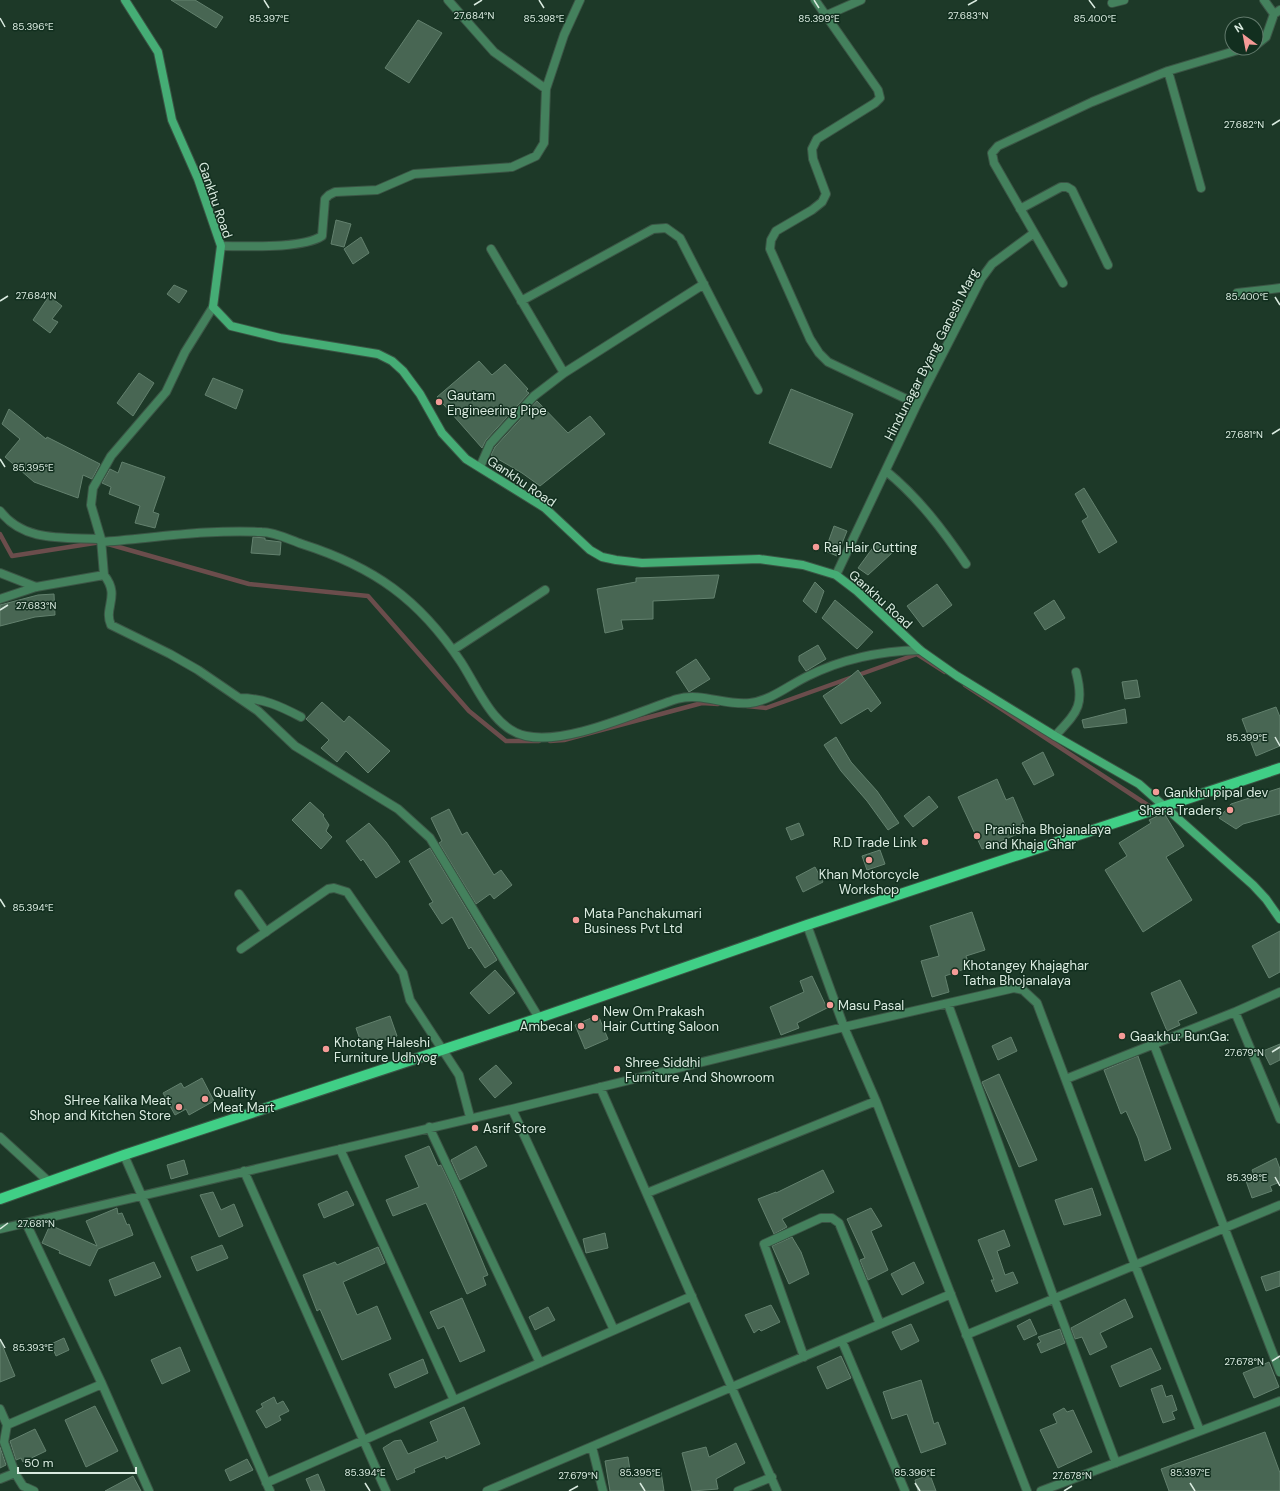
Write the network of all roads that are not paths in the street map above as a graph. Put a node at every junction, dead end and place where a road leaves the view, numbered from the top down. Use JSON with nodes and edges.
{"nodes":[{"id":1,"x":125,"y":0,"type":"edge"},
{"id":2,"x":448,"y":0,"type":"edge"},
{"id":3,"x":580,"y":0,"type":"edge"},
{"id":4,"x":815,"y":0,"type":"edge"},
{"id":5,"x":861,"y":0,"type":"edge"},
{"id":6,"x":1124,"y":0,"type":"edge"},
{"id":7,"x":1264,"y":0,"type":"edge"},
{"id":8,"x":1112,"y":3,"type":"dead end"},
{"id":9,"x":1277,"y":12,"type":"edge"},
{"id":10,"x":827,"y":16,"type":"junction"},
{"id":11,"x":1264,"y":39,"type":"edge"},
{"id":12,"x":1224,"y":54,"type":"edge"},
{"id":13,"x":1168,"y":70,"type":"junction"},
{"id":14,"x":546,"y":88,"type":"junction"},
{"id":15,"x":1201,"y":188,"type":"dead end"},
{"id":16,"x":1020,"y":209,"type":"junction"},
{"id":17,"x":1034,"y":233,"type":"junction"},
{"id":18,"x":221,"y":246,"type":"junction"},
{"id":19,"x":491,"y":249,"type":"dead end"},
{"id":20,"x":1108,"y":265,"type":"dead end"},
{"id":21,"x":1063,"y":283,"type":"dead end"},
{"id":22,"x":704,"y":284,"type":"junction"},
{"id":23,"x":1280,"y":288,"type":"edge"},
{"id":24,"x":1237,"y":293,"type":"dead end"},
{"id":25,"x":522,"y":300,"type":"junction"},
{"id":26,"x":213,"y":306,"type":"junction"},
{"id":27,"x":564,"y":373,"type":"junction"},
{"id":28,"x":758,"y":390,"type":"dead end"},
{"id":29,"x":917,"y":404,"type":"junction"},
{"id":30,"x":480,"y":467,"type":"junction"},
{"id":31,"x":886,"y":471,"type":"junction"},
{"id":32,"x":0,"y":511,"type":"edge"},
{"id":33,"x":101,"y":541,"type":"junction"},
{"id":34,"x":966,"y":564,"type":"dead end"},
{"id":35,"x":0,"y":573,"type":"edge"},
{"id":36,"x":104,"y":575,"type":"junction"},
{"id":37,"x":836,"y":575,"type":"junction"},
{"id":38,"x":36,"y":587,"type":"junction"},
{"id":39,"x":545,"y":590,"type":"dead end"},
{"id":40,"x":0,"y":599,"type":"edge"},
{"id":41,"x":453,"y":650,"type":"junction"},
{"id":42,"x":920,"y":650,"type":"junction"},
{"id":43,"x":1076,"y":672,"type":"dead end"},
{"id":44,"x":238,"y":698,"type":"junction"},
{"id":45,"x":301,"y":717,"type":"dead end"},
{"id":46,"x":1055,"y":736,"type":"junction"},
{"id":47,"x":1280,"y":768,"type":"edge"},
{"id":48,"x":1164,"y":807,"type":"junction"},
{"id":49,"x":239,"y":894,"type":"dead end"},
{"id":50,"x":1280,"y":919,"type":"edge"},
{"id":51,"x":807,"y":925,"type":"junction"},
{"id":52,"x":266,"y":932,"type":"junction"},
{"id":53,"x":241,"y":949,"type":"dead end"},
{"id":54,"x":1280,"y":992,"type":"edge"},
{"id":55,"x":948,"y":1004,"type":"junction"},
{"id":56,"x":1235,"y":1012,"type":"junction"},
{"id":57,"x":539,"y":1018,"type":"junction"},
{"id":58,"x":844,"y":1026,"type":"junction"},
{"id":59,"x":1154,"y":1045,"type":"junction"},
{"id":60,"x":444,"y":1049,"type":"junction"},
{"id":61,"x":1066,"y":1079,"type":"junction"},
{"id":62,"x":600,"y":1087,"type":"junction"},
{"id":63,"x":876,"y":1101,"type":"junction"},
{"id":64,"x":512,"y":1108,"type":"junction"},
{"id":65,"x":470,"y":1117,"type":"junction"},
{"id":66,"x":1280,"y":1119,"type":"edge"},
{"id":67,"x":429,"y":1127,"type":"junction"},
{"id":68,"x":0,"y":1137,"type":"edge"},
{"id":69,"x":340,"y":1149,"type":"junction"},
{"id":70,"x":124,"y":1155,"type":"junction"},
{"id":71,"x":244,"y":1171,"type":"junction"},
{"id":72,"x":48,"y":1181,"type":"junction"},
{"id":73,"x":647,"y":1193,"type":"junction"},
{"id":74,"x":142,"y":1196,"type":"junction"},
{"id":75,"x":0,"y":1199,"type":"edge"},
{"id":76,"x":1280,"y":1204,"type":"edge"},
{"id":77,"x":26,"y":1223,"type":"junction"},
{"id":78,"x":1224,"y":1228,"type":"junction"},
{"id":79,"x":0,"y":1229,"type":"edge"},
{"id":80,"x":1135,"y":1265,"type":"junction"},
{"id":81,"x":951,"y":1294,"type":"junction"},
{"id":82,"x":692,"y":1296,"type":"junction"},
{"id":83,"x":1054,"y":1298,"type":"junction"},
{"id":84,"x":880,"y":1324,"type":"junction"},
{"id":85,"x":614,"y":1330,"type":"junction"},
{"id":86,"x":966,"y":1335,"type":"junction"},
{"id":87,"x":842,"y":1341,"type":"junction"},
{"id":88,"x":804,"y":1356,"type":"junction"},
{"id":89,"x":540,"y":1363,"type":"junction"},
{"id":90,"x":1280,"y":1372,"type":"edge"},
{"id":91,"x":102,"y":1384,"type":"junction"},
{"id":92,"x":732,"y":1387,"type":"junction"},
{"id":93,"x":454,"y":1400,"type":"junction"},
{"id":94,"x":1280,"y":1401,"type":"edge"},
{"id":95,"x":0,"y":1408,"type":"edge"},
{"id":96,"x":7,"y":1425,"type":"junction"},
{"id":97,"x":1200,"y":1431,"type":"junction"},
{"id":98,"x":364,"y":1440,"type":"junction"},
{"id":99,"x":592,"y":1447,"type":"junction"},
{"id":100,"x":1116,"y":1463,"type":"junction"},
{"id":101,"x":15,"y":1473,"type":"junction"},
{"id":102,"x":772,"y":1478,"type":"junction"},
{"id":103,"x":0,"y":1479,"type":"edge"},
{"id":104,"x":268,"y":1487,"type":"edge"},
{"id":105,"x":34,"y":1491,"type":"edge"},
{"id":106,"x":149,"y":1491,"type":"edge"},
{"id":107,"x":386,"y":1491,"type":"edge"},
{"id":108,"x":488,"y":1491,"type":"edge"},
{"id":109,"x":603,"y":1491,"type":"edge"},
{"id":110,"x":738,"y":1491,"type":"edge"},
{"id":111,"x":777,"y":1491,"type":"edge"},
{"id":112,"x":906,"y":1491,"type":"edge"},
{"id":113,"x":1027,"y":1491,"type":"edge"},
{"id":114,"x":1041,"y":1491,"type":"edge"}],
"edges":[{"from":1,"to":18,"type":"main road","name":"Gankhu Road"},
{"from":2,"to":14,"type":"street"},
{"from":3,"to":14,"type":"street"},
{"from":4,"to":10,"type":"street"},
{"from":5,"to":10,"type":"street"},
{"from":6,"to":8,"type":"street"},
{"from":7,"to":9,"type":"street"},
{"from":9,"to":11,"type":"street"},
{"from":10,"to":29,"type":"street"},
{"from":12,"to":13,"type":"street"},
{"from":13,"to":15,"type":"street"},
{"from":13,"to":16,"type":"street"},
{"from":14,"to":18,"type":"street"},
{"from":16,"to":17,"type":"street"},
{"from":16,"to":20,"type":"street"},
{"from":17,"to":21,"type":"street"},
{"from":17,"to":29,"type":"street","name":"Hindunagar Byang Ganesh Marg"},
{"from":18,"to":26,"type":"main road","name":"Gankhu Road"},
{"from":19,"to":25,"type":"street"},
{"from":22,"to":25,"type":"street"},
{"from":22,"to":27,"type":"street"},
{"from":22,"to":28,"type":"street"},
{"from":23,"to":24,"type":"street"},
{"from":25,"to":27,"type":"street"},
{"from":26,"to":30,"type":"main road","name":"Gankhu Road"},
{"from":26,"to":33,"type":"street"},
{"from":27,"to":30,"type":"street"},
{"from":29,"to":31,"type":"street","name":"Hindunagar Byang Ganesh Marg"},
{"from":30,"to":37,"type":"main road","name":"Gankhu Road"},
{"from":31,"to":34,"type":"street"},
{"from":31,"to":37,"type":"street","name":"Hindunagar Byang Ganesh Marg"},
{"from":32,"to":33,"type":"street"},
{"from":33,"to":36,"type":"street"},
{"from":33,"to":41,"type":"street"},
{"from":35,"to":38,"type":"street"},
{"from":36,"to":38,"type":"street"},
{"from":36,"to":44,"type":"street"},
{"from":37,"to":42,"type":"main road","name":"Gankhu Road"},
{"from":38,"to":40,"type":"street"},
{"from":39,"to":41,"type":"street"},
{"from":41,"to":42,"type":"street"},
{"from":42,"to":46,"type":"main road","name":"Gankhu Road"},
{"from":43,"to":46,"type":"street"},
{"from":44,"to":45,"type":"street"},
{"from":44,"to":57,"type":"street"},
{"from":46,"to":48,"type":"main road","name":"Gankhu Road"},
{"from":47,"to":48,"type":"main road"},
{"from":48,"to":50,"type":"main road","name":"Gankhu Road"},
{"from":48,"to":51,"type":"main road"},
{"from":49,"to":52,"type":"street"},
{"from":51,"to":57,"type":"main road"},
{"from":51,"to":58,"type":"street"},
{"from":52,"to":53,"type":"street"},
{"from":52,"to":60,"type":"street"},
{"from":54,"to":56,"type":"street"},
{"from":55,"to":58,"type":"street"},
{"from":55,"to":61,"type":"street"},
{"from":55,"to":83,"type":"street"},
{"from":56,"to":59,"type":"street"},
{"from":56,"to":66,"type":"street"},
{"from":57,"to":60,"type":"main road"},
{"from":58,"to":62,"type":"street"},
{"from":58,"to":63,"type":"street"},
{"from":59,"to":61,"type":"street"},
{"from":59,"to":78,"type":"street"},
{"from":60,"to":65,"type":"street"},
{"from":60,"to":70,"type":"main road"},
{"from":61,"to":80,"type":"street"},
{"from":62,"to":64,"type":"street"},
{"from":62,"to":73,"type":"street"},
{"from":63,"to":73,"type":"street"},
{"from":63,"to":81,"type":"street"},
{"from":64,"to":65,"type":"street"},
{"from":64,"to":85,"type":"street"},
{"from":65,"to":67,"type":"street"},
{"from":67,"to":69,"type":"street"},
{"from":67,"to":89,"type":"street"},
{"from":68,"to":72,"type":"street"},
{"from":69,"to":71,"type":"street"},
{"from":69,"to":93,"type":"street"},
{"from":70,"to":72,"type":"main road"},
{"from":70,"to":74,"type":"street"},
{"from":71,"to":74,"type":"street"},
{"from":71,"to":98,"type":"street"},
{"from":72,"to":75,"type":"main road"},
{"from":73,"to":82,"type":"street"},
{"from":74,"to":77,"type":"street"},
{"from":74,"to":104,"type":"street"},
{"from":76,"to":78,"type":"street"},
{"from":77,"to":79,"type":"street"},
{"from":77,"to":91,"type":"street"},
{"from":78,"to":80,"type":"street"},
{"from":78,"to":90,"type":"street"},
{"from":80,"to":83,"type":"street"},
{"from":80,"to":97,"type":"street"},
{"from":81,"to":84,"type":"street"},
{"from":81,"to":86,"type":"street"},
{"from":82,"to":85,"type":"street"},
{"from":82,"to":92,"type":"street"},
{"from":83,"to":86,"type":"street"},
{"from":83,"to":100,"type":"street"},
{"from":84,"to":87,"type":"street"},
{"from":84,"to":88,"type":"street"},
{"from":85,"to":89,"type":"street"},
{"from":86,"to":113,"type":"street"},
{"from":87,"to":88,"type":"street"},
{"from":87,"to":112,"type":"street"},
{"from":88,"to":92,"type":"street"},
{"from":89,"to":93,"type":"street"},
{"from":91,"to":96,"type":"street"},
{"from":91,"to":106,"type":"street"},
{"from":92,"to":99,"type":"street"},
{"from":92,"to":102,"type":"street"},
{"from":93,"to":98,"type":"street"},
{"from":94,"to":97,"type":"street"},
{"from":95,"to":96,"type":"street"},
{"from":96,"to":101,"type":"street"},
{"from":97,"to":100,"type":"street"},
{"from":98,"to":104,"type":"street"},
{"from":98,"to":107,"type":"street"},
{"from":99,"to":108,"type":"street"},
{"from":99,"to":109,"type":"street"},
{"from":100,"to":114,"type":"street"},
{"from":101,"to":103,"type":"street"},
{"from":101,"to":105,"type":"street"},
{"from":102,"to":110,"type":"street"},
{"from":102,"to":111,"type":"street"}]}
